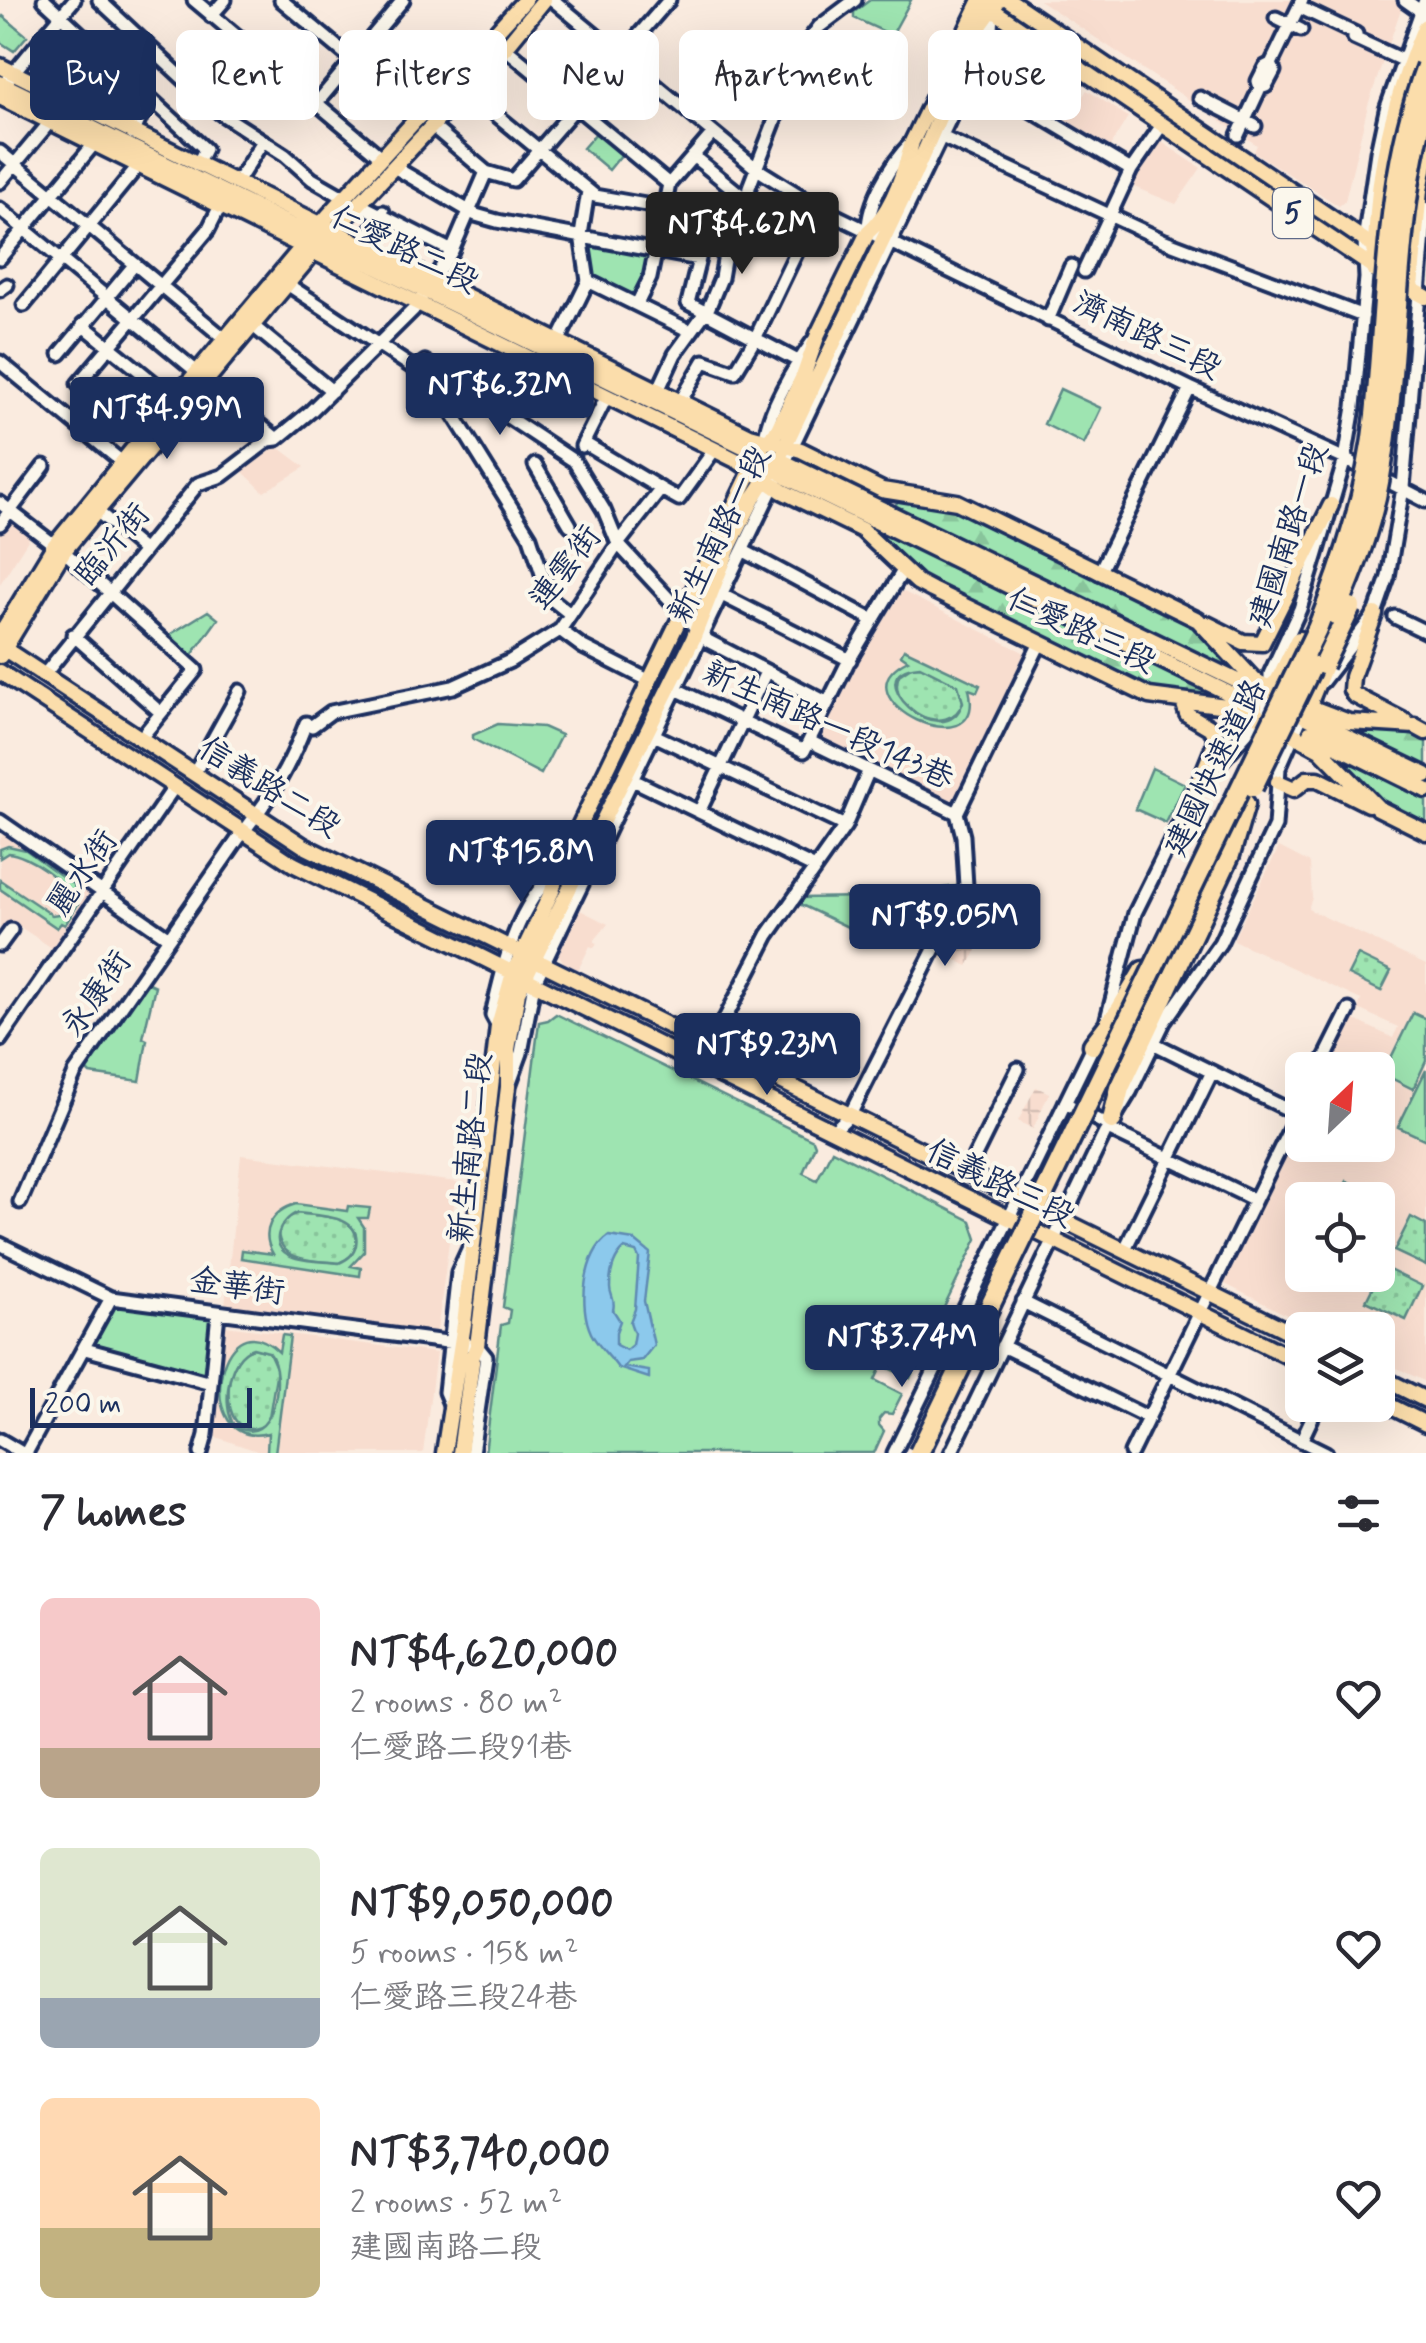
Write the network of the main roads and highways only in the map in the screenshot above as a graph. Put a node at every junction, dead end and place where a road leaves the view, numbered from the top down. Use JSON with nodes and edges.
{"nodes":[{"id":1,"x":525,"y":0,"type":"edge"},
{"id":2,"x":544,"y":0,"type":"edge"},
{"id":3,"x":1008,"y":0,"type":"edge"},
{"id":4,"x":980,"y":1,"type":"edge"},
{"id":5,"x":996,"y":6,"type":"edge"},
{"id":6,"x":1424,"y":14,"type":"edge"},
{"id":7,"x":1426,"y":66,"type":"edge"},
{"id":8,"x":3,"y":82,"type":"edge"},
{"id":9,"x":1426,"y":104,"type":"edge"},
{"id":10,"x":427,"y":121,"type":"junction"},
{"id":11,"x":1426,"y":148,"type":"edge"},
{"id":12,"x":317,"y":239,"type":"junction"},
{"id":13,"x":1370,"y":255,"type":"junction"},
{"id":14,"x":1418,"y":283,"type":"edge"},
{"id":15,"x":426,"y":292,"type":"junction"},
{"id":16,"x":1379,"y":350,"type":"junction"},
{"id":17,"x":202,"y":376,"type":"junction"},
{"id":18,"x":1389,"y":400,"type":"junction"},
{"id":19,"x":762,"y":447,"type":"junction"},
{"id":20,"x":779,"y":467,"type":"junction"},
{"id":21,"x":751,"y":470,"type":"junction"},
{"id":22,"x":1331,"y":505,"type":"road end"},
{"id":23,"x":58,"y":549,"type":"junction"},
{"id":24,"x":1375,"y":614,"type":"road end"},
{"id":25,"x":1198,"y":620,"type":"junction"},
{"id":26,"x":1,"y":647,"type":"edge"},
{"id":27,"x":0,"y":672,"type":"edge"},
{"id":28,"x":1183,"y":701,"type":"junction"},
{"id":29,"x":1263,"y":702,"type":"junction"},
{"id":30,"x":1299,"y":720,"type":"junction"},
{"id":31,"x":1422,"y":727,"type":"edge"},
{"id":32,"x":1261,"y":741,"type":"junction"},
{"id":33,"x":1426,"y":775,"type":"edge"},
{"id":34,"x":1278,"y":782,"type":"road end"},
{"id":35,"x":1197,"y":788,"type":"road end"},
{"id":36,"x":1426,"y":790,"type":"edge"},
{"id":37,"x":1245,"y":804,"type":"junction"},
{"id":38,"x":1378,"y":808,"type":"junction"},
{"id":39,"x":1426,"y":832,"type":"edge"},
{"id":40,"x":527,"y":957,"type":"junction"},
{"id":41,"x":519,"y":976,"type":"junction"},
{"id":42,"x":1093,"y":1044,"type":"road end"},
{"id":43,"x":1110,"y":1125,"type":"road end"},
{"id":44,"x":1014,"y":1209,"type":"junction"},
{"id":45,"x":1058,"y":1231,"type":"junction"},
{"id":46,"x":1285,"y":1330,"type":"edge"},
{"id":47,"x":463,"y":1344,"type":"junction"},
{"id":48,"x":1285,"y":1355,"type":"edge"},
{"id":49,"x":1395,"y":1384,"type":"edge"},
{"id":50,"x":1426,"y":1400,"type":"edge"},
{"id":51,"x":1395,"y":1408,"type":"edge"},
{"id":52,"x":1426,"y":1424,"type":"edge"},
{"id":53,"x":444,"y":1453,"type":"edge"},
{"id":54,"x":460,"y":1453,"type":"edge"},
{"id":55,"x":919,"y":1453,"type":"edge"},
{"id":56,"x":930,"y":1453,"type":"edge"}],
"edges":[{"from":1,"to":10,"type":"main road"},
{"from":2,"to":10,"type":"main road"},
{"from":3,"to":13,"type":"main road","number":"5"},
{"from":4,"to":5,"type":"main road","number":"5"},
{"from":4,"to":19,"type":"main road","name":"新生南路一段"},
{"from":5,"to":13,"type":"main road","number":"5"},
{"from":5,"to":20,"type":"main road","name":"新生南路一段"},
{"from":6,"to":13,"type":"highway"},
{"from":7,"to":16,"type":"highway","name":"建國快速道路","bridge":true},
{"from":8,"to":12,"type":"main road","name":"仁愛路二段"},
{"from":8,"to":12,"type":"main road","name":"仁愛路二段"},
{"from":8,"to":12,"type":"main road","name":"仁愛路二段"},
{"from":9,"to":18,"type":"highway","name":"建國快速道路","bridge":true},
{"from":10,"to":12,"type":"main road"},
{"from":11,"to":14,"type":"highway"},
{"from":12,"to":15,"type":"main road","name":"仁愛路二段"},
{"from":12,"to":15,"type":"main road","name":"仁愛路二段"},
{"from":12,"to":17,"type":"main road"},
{"from":12,"to":17,"type":"main road"},
{"from":13,"to":14,"type":"main road","number":"5"},
{"from":15,"to":19,"type":"main road","name":"仁愛路二段"},
{"from":15,"to":19,"type":"main road","name":"仁愛路二段"},
{"from":15,"to":21,"type":"main road","name":"仁愛路二段"},
{"from":16,"to":29,"type":"highway","bridge":true},
{"from":16,"to":32,"type":"highway","name":"建國快速道路","bridge":true},
{"from":17,"to":23,"type":"main road"},
{"from":17,"to":23,"type":"main road"},
{"from":18,"to":30,"type":"highway","bridge":true},
{"from":18,"to":37,"type":"highway","name":"建國快速道路","bridge":true},
{"from":19,"to":20,"type":"main road","name":"仁愛路二段"},
{"from":19,"to":21,"type":"main road","name":"新生南路一段"},
{"from":20,"to":21,"type":"main road","name":"仁愛路二段"},
{"from":20,"to":25,"type":"main road","name":"仁愛路三段"},
{"from":20,"to":28,"type":"main road","name":"仁愛路三段"},
{"from":20,"to":29,"type":"main road","name":"仁愛路三段"},
{"from":20,"to":40,"type":"main road","name":"新生南路一段"},
{"from":21,"to":40,"type":"main road","name":"新生南路一段"},
{"from":22,"to":25,"type":"main road"},
{"from":23,"to":26,"type":"main road"},
{"from":24,"to":31,"type":"main road"},
{"from":25,"to":29,"type":"main road","name":"仁愛路三段"},
{"from":26,"to":40,"type":"main road","name":"信義路二段"},
{"from":27,"to":41,"type":"main road","name":"信義路二段"},
{"from":28,"to":29,"type":"main road","name":"仁愛路三段"},
{"from":28,"to":35,"type":"main road"},
{"from":29,"to":30,"type":"main road","name":"仁愛路三段"},
{"from":29,"to":30,"type":"main road","name":"仁愛路三段"},
{"from":30,"to":31,"type":"main road","name":"仁愛路三段"},
{"from":30,"to":33,"type":"main road","name":"仁愛路三段"},
{"from":30,"to":36,"type":"main road","name":"仁愛路三段"},
{"from":30,"to":38,"type":"main road","name":"仁愛路三段"},
{"from":32,"to":42,"type":"highway","bridge":true},
{"from":32,"to":55,"type":"highway","name":"建國快速道路","bridge":true},
{"from":34,"to":38,"type":"main road"},
{"from":37,"to":43,"type":"highway"},
{"from":37,"to":56,"type":"highway","name":"建國快速道路"},
{"from":38,"to":39,"type":"main road","name":"仁愛路三段"},
{"from":40,"to":41,"type":"main road","name":"新生南路二段"},
{"from":40,"to":44,"type":"main road","name":"信義路三段"},
{"from":41,"to":44,"type":"main road","name":"信義路三段"},
{"from":41,"to":47,"type":"main road","name":"新生南路二段"},
{"from":41,"to":47,"type":"main road","name":"新生南路二段"},
{"from":44,"to":45,"type":"main road","name":"信義路三段"},
{"from":44,"to":45,"type":"main road","name":"信義路三段"},
{"from":45,"to":46,"type":"main road","name":"信義路三段"},
{"from":45,"to":48,"type":"main road","name":"信義路三段"},
{"from":47,"to":53,"type":"main road","name":"新生南路二段"},
{"from":47,"to":54,"type":"main road","name":"新生南路二段"},
{"from":49,"to":50,"type":"main road"},
{"from":51,"to":52,"type":"main road"}]}
